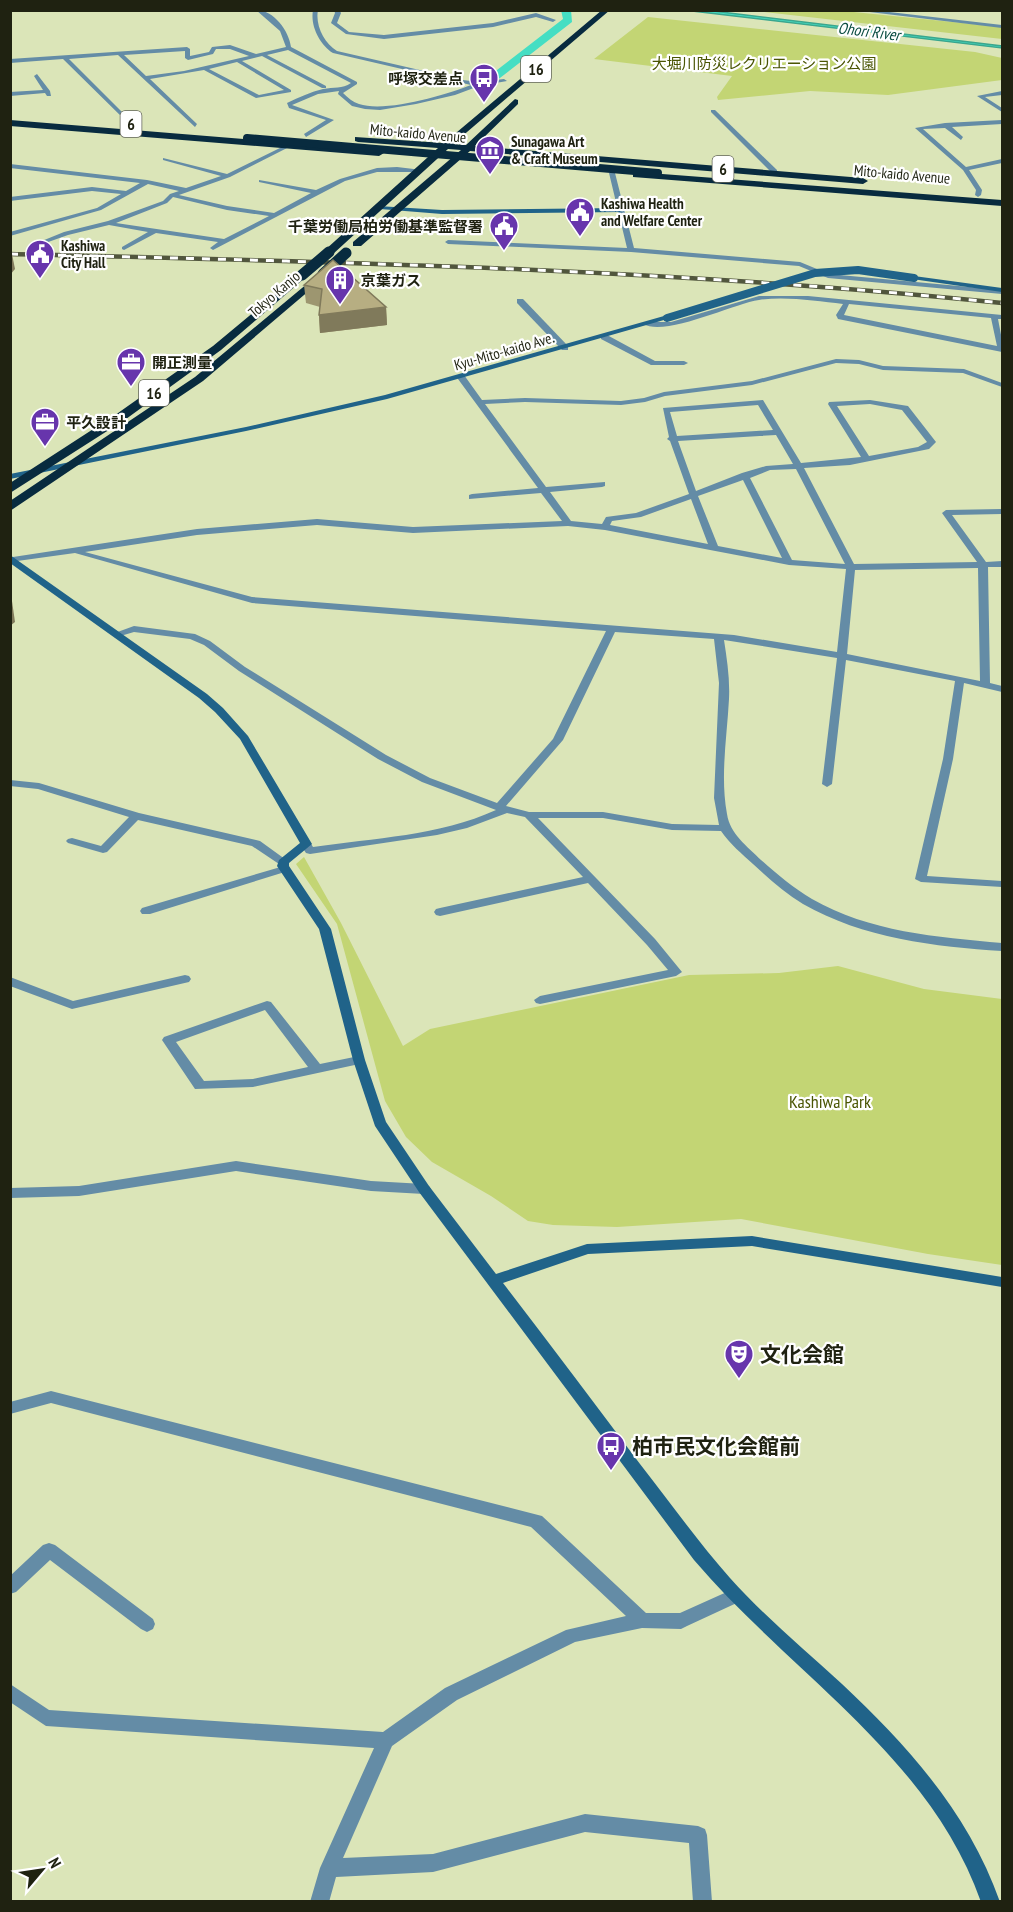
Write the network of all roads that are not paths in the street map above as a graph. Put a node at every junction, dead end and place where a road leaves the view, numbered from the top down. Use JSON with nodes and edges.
{"nodes":[{"id":1,"x":258,"y":10,"type":"edge"},
{"id":2,"x":316,"y":10,"type":"edge"},
{"id":3,"x":336,"y":10,"type":"edge"},
{"id":4,"x":525,"y":10,"type":"edge"},
{"id":5,"x":855,"y":10,"type":"edge"},
{"id":6,"x":609,"y":14,"type":"edge"},
{"id":7,"x":536,"y":15,"type":"junction"},
{"id":8,"x":554,"y":20,"type":"dead end"},
{"id":9,"x":1002,"y":27,"type":"edge"},
{"id":10,"x":586,"y":40,"type":"dead end"},
{"id":11,"x":289,"y":48,"type":"junction"},
{"id":12,"x":120,"y":54,"type":"junction"},
{"id":13,"x":262,"y":54,"type":"junction"},
{"id":14,"x":255,"y":56,"type":"junction"},
{"id":15,"x":65,"y":58,"type":"junction"},
{"id":16,"x":237,"y":60,"type":"junction"},
{"id":17,"x":10,"y":61,"type":"edge"},
{"id":18,"x":204,"y":68,"type":"junction"},
{"id":19,"x":37,"y":76,"type":"dead end"},
{"id":20,"x":144,"y":78,"type":"junction"},
{"id":21,"x":504,"y":81,"type":"dead end"},
{"id":22,"x":478,"y":84,"type":"junction"},
{"id":23,"x":324,"y":87,"type":"dead end"},
{"id":24,"x":346,"y":90,"type":"junction"},
{"id":25,"x":525,"y":93,"type":"dead end"},
{"id":26,"x":1002,"y":93,"type":"edge"},
{"id":27,"x":10,"y":94,"type":"edge"},
{"id":28,"x":1001,"y":108,"type":"edge"},
{"id":29,"x":713,"y":111,"type":"dead end"},
{"id":30,"x":30,"y":114,"type":"dead end"},
{"id":31,"x":10,"y":118,"type":"edge"},
{"id":32,"x":116,"y":119,"type":"dead end"},
{"id":33,"x":127,"y":120,"type":"junction"},
{"id":34,"x":138,"y":121,"type":"dead end"},
{"id":35,"x":1002,"y":122,"type":"edge"},
{"id":36,"x":183,"y":124,"type":"dead end"},
{"id":37,"x":945,"y":125,"type":"junction"},
{"id":38,"x":195,"y":126,"type":"junction"},
{"id":39,"x":206,"y":126,"type":"dead end"},
{"id":40,"x":239,"y":129,"type":"dead end"},
{"id":41,"x":306,"y":135,"type":"junction"},
{"id":42,"x":961,"y":138,"type":"dead end"},
{"id":43,"x":288,"y":146,"type":"junction"},
{"id":44,"x":446,"y":146,"type":"junction"},
{"id":45,"x":467,"y":148,"type":"junction"},
{"id":46,"x":433,"y":158,"type":"junction"},
{"id":47,"x":165,"y":159,"type":"dead end"},
{"id":48,"x":456,"y":160,"type":"junction"},
{"id":49,"x":1002,"y":162,"type":"edge"},
{"id":50,"x":10,"y":166,"type":"edge"},
{"id":51,"x":965,"y":169,"type":"junction"},
{"id":52,"x":419,"y":170,"type":"junction"},
{"id":53,"x":659,"y":171,"type":"junction"},
{"id":54,"x":612,"y":173,"type":"junction"},
{"id":55,"x":775,"y":173,"type":"junction"},
{"id":56,"x":228,"y":176,"type":"junction"},
{"id":57,"x":261,"y":181,"type":"dead end"},
{"id":58,"x":147,"y":182,"type":"junction"},
{"id":59,"x":185,"y":190,"type":"junction"},
{"id":60,"x":317,"y":192,"type":"junction"},
{"id":61,"x":127,"y":194,"type":"junction"},
{"id":62,"x":172,"y":195,"type":"junction"},
{"id":63,"x":978,"y":195,"type":"junction"},
{"id":64,"x":10,"y":199,"type":"edge"},
{"id":65,"x":1002,"y":200,"type":"edge"},
{"id":66,"x":380,"y":207,"type":"junction"},
{"id":67,"x":398,"y":209,"type":"junction"},
{"id":68,"x":621,"y":210,"type":"junction"},
{"id":69,"x":274,"y":215,"type":"junction"},
{"id":70,"x":110,"y":224,"type":"junction"},
{"id":71,"x":156,"y":231,"type":"junction"},
{"id":72,"x":10,"y":234,"type":"edge"},
{"id":73,"x":224,"y":241,"type":"junction"},
{"id":74,"x":448,"y":242,"type":"dead end"},
{"id":75,"x":35,"y":245,"type":"dead end"},
{"id":76,"x":124,"y":248,"type":"dead end"},
{"id":77,"x":213,"y":248,"type":"dead end"},
{"id":78,"x":632,"y":250,"type":"junction"},
{"id":79,"x":1002,"y":291,"type":"edge"},
{"id":80,"x":520,"y":301,"type":"dead end"},
{"id":81,"x":847,"y":302,"type":"junction"},
{"id":82,"x":998,"y":317,"type":"edge"},
{"id":83,"x":647,"y":324,"type":"junction"},
{"id":84,"x":604,"y":336,"type":"junction"},
{"id":85,"x":565,"y":348,"type":"junction"},
{"id":86,"x":1002,"y":349,"type":"edge"},
{"id":87,"x":684,"y":363,"type":"dead end"},
{"id":88,"x":461,"y":377,"type":"junction"},
{"id":89,"x":1002,"y":385,"type":"edge"},
{"id":90,"x":482,"y":402,"type":"junction"},
{"id":91,"x":778,"y":432,"type":"junction"},
{"id":92,"x":671,"y":439,"type":"junction"},
{"id":93,"x":867,"y":458,"type":"junction"},
{"id":94,"x":74,"y":465,"type":"junction"},
{"id":95,"x":799,"y":466,"type":"junction"},
{"id":96,"x":38,"y":471,"type":"junction"},
{"id":97,"x":745,"y":475,"type":"junction"},
{"id":98,"x":10,"y":477,"type":"edge"},
{"id":99,"x":602,"y":484,"type":"dead end"},
{"id":100,"x":543,"y":488,"type":"junction"},
{"id":101,"x":10,"y":489,"type":"edge"},
{"id":102,"x":694,"y":493,"type":"junction"},
{"id":103,"x":472,"y":497,"type":"dead end"},
{"id":104,"x":10,"y":507,"type":"edge"},
{"id":105,"x":1002,"y":511,"type":"edge"},
{"id":106,"x":568,"y":524,"type":"junction"},
{"id":107,"x":605,"y":527,"type":"junction"},
{"id":108,"x":714,"y":548,"type":"junction"},
{"id":109,"x":75,"y":552,"type":"junction"},
{"id":110,"x":12,"y":559,"type":"edge"},
{"id":111,"x":789,"y":562,"type":"junction"},
{"id":112,"x":1002,"y":564,"type":"edge"},
{"id":113,"x":982,"y":566,"type":"junction"},
{"id":114,"x":851,"y":567,"type":"junction"},
{"id":115,"x":612,"y":628,"type":"junction"},
{"id":116,"x":117,"y":634,"type":"junction"},
{"id":117,"x":719,"y":638,"type":"junction"},
{"id":118,"x":842,"y":656,"type":"junction"},
{"id":119,"x":960,"y":679,"type":"junction"},
{"id":120,"x":985,"y":685,"type":"junction"},
{"id":121,"x":1002,"y":689,"type":"edge"},
{"id":122,"x":10,"y":783,"type":"edge"},
{"id":123,"x":827,"y":784,"type":"dead end"},
{"id":124,"x":502,"y":808,"type":"junction"},
{"id":125,"x":529,"y":815,"type":"junction"},
{"id":126,"x":136,"y":816,"type":"junction"},
{"id":127,"x":726,"y":828,"type":"junction"},
{"id":128,"x":72,"y":841,"type":"dead end"},
{"id":129,"x":306,"y":844,"type":"junction"},
{"id":130,"x":284,"y":866,"type":"junction"},
{"id":131,"x":591,"y":879,"type":"junction"},
{"id":132,"x":1002,"y":884,"type":"edge"},
{"id":133,"x":146,"y":911,"type":"dead end"},
{"id":134,"x":440,"y":912,"type":"dead end"},
{"id":135,"x":1002,"y":947,"type":"edge"},
{"id":136,"x":185,"y":980,"type":"dead end"},
{"id":137,"x":10,"y":981,"type":"edge"},
{"id":138,"x":540,"y":999,"type":"dead end"},
{"id":139,"x":359,"y":1060,"type":"junction"},
{"id":140,"x":317,"y":1069,"type":"junction"},
{"id":141,"x":424,"y":1189,"type":"junction"},
{"id":142,"x":10,"y":1193,"type":"edge"},
{"id":143,"x":493,"y":1281,"type":"junction"},
{"id":144,"x":1002,"y":1282,"type":"edge"},
{"id":145,"x":10,"y":1408,"type":"edge"},
{"id":146,"x":10,"y":1587,"type":"edge"},
{"id":147,"x":735,"y":1596,"type":"junction"},
{"id":148,"x":642,"y":1620,"type":"junction"},
{"id":149,"x":147,"y":1624,"type":"dead end"},
{"id":150,"x":10,"y":1692,"type":"edge"},
{"id":151,"x":386,"y":1740,"type":"junction"},
{"id":152,"x":329,"y":1868,"type":"junction"},
{"id":153,"x":319,"y":1902,"type":"edge"},
{"id":154,"x":703,"y":1902,"type":"edge"},
{"id":155,"x":991,"y":1902,"type":"edge"}],
"edges":[{"from":1,"to":11,"type":"street"},
{"from":2,"to":22,"type":"street"},
{"from":3,"to":7,"type":"street"},
{"from":4,"to":7,"type":"street"},
{"from":5,"to":9,"type":"street"},
{"from":6,"to":10,"type":"highway","name":"Tokyo Kanjo","number":"16"},
{"from":6,"to":44,"type":"highway","name":"Tokyo Kanjo","number":"16"},
{"from":7,"to":8,"type":"street"},
{"from":11,"to":13,"type":"street"},
{"from":11,"to":24,"type":"street"},
{"from":12,"to":14,"type":"street"},
{"from":12,"to":15,"type":"street"},
{"from":12,"to":20,"type":"street"},
{"from":13,"to":14,"type":"street"},
{"from":13,"to":23,"type":"street"},
{"from":14,"to":16,"type":"street"},
{"from":15,"to":17,"type":"street"},
{"from":15,"to":33,"type":"street"},
{"from":16,"to":18,"type":"street"},
{"from":16,"to":18,"type":"street"},
{"from":18,"to":20,"type":"street"},
{"from":19,"to":27,"type":"street"},
{"from":20,"to":38,"type":"street"},
{"from":21,"to":22,"type":"street"},
{"from":22,"to":24,"type":"street"},
{"from":24,"to":41,"type":"street"},
{"from":25,"to":45,"type":"highway","name":"Tokyo Kanjo","number":"16"},
{"from":26,"to":28,"type":"street"},
{"from":29,"to":55,"type":"street"},
{"from":30,"to":31,"type":"highway"},
{"from":31,"to":43,"type":"highway"},
{"from":31,"to":53,"type":"highway","name":"Mito-kaido Avenue","number":"6","bridge":true},
{"from":32,"to":33,"type":"highway"},
{"from":33,"to":34,"type":"highway"},
{"from":35,"to":37,"type":"street"},
{"from":36,"to":38,"type":"highway"},
{"from":37,"to":42,"type":"street"},
{"from":37,"to":51,"type":"street"},
{"from":38,"to":39,"type":"highway"},
{"from":40,"to":41,"type":"highway"},
{"from":41,"to":44,"type":"highway"},
{"from":43,"to":46,"type":"highway"},
{"from":43,"to":56,"type":"street"},
{"from":44,"to":45,"type":"highway"},
{"from":44,"to":46,"type":"highway","name":"Tokyo Kanjo","number":"16"},
{"from":45,"to":48,"type":"highway","name":"Tokyo Kanjo","number":"16"},
{"from":45,"to":55,"type":"highway","number":"6"},
{"from":46,"to":48,"type":"highway"},
{"from":46,"to":52,"type":"highway","name":"Tokyo Kanjo","number":"16"},
{"from":47,"to":56,"type":"street"},
{"from":48,"to":54,"type":"highway","number":"6"},
{"from":48,"to":67,"type":"highway","name":"Tokyo Kanjo","number":"16"},
{"from":49,"to":51,"type":"street"},
{"from":50,"to":58,"type":"street"},
{"from":51,"to":63,"type":"street"},
{"from":52,"to":60,"type":"street"},
{"from":52,"to":66,"type":"highway","name":"Tokyo Kanjo","number":"16"},
{"from":53,"to":63,"type":"highway","name":"Mito-kaido Avenue","number":"6"},
{"from":53,"to":65,"type":"highway","name":"Mito-kaido Avenue","number":"6"},
{"from":54,"to":65,"type":"highway","number":"6"},
{"from":54,"to":68,"type":"street"},
{"from":55,"to":63,"type":"highway","number":"6"},
{"from":56,"to":59,"type":"street"},
{"from":57,"to":60,"type":"street"},
{"from":58,"to":59,"type":"street"},
{"from":58,"to":61,"type":"street"},
{"from":59,"to":62,"type":"street"},
{"from":60,"to":69,"type":"street"},
{"from":61,"to":64,"type":"street"},
{"from":61,"to":72,"type":"street"},
{"from":62,"to":69,"type":"street"},
{"from":62,"to":70,"type":"street"},
{"from":63,"to":65,"type":"highway","name":"Mito-kaido Avenue","number":"6"},
{"from":66,"to":67,"type":"street"},
{"from":66,"to":96,"type":"highway","name":"Tokyo Kanjo","number":"16","bridge":true},
{"from":67,"to":68,"type":"street"},
{"from":67,"to":94,"type":"highway","name":"Tokyo Kanjo","number":"16","bridge":true},
{"from":68,"to":78,"type":"street"},
{"from":69,"to":73,"type":"street"},
{"from":70,"to":71,"type":"street"},
{"from":70,"to":75,"type":"street"},
{"from":71,"to":73,"type":"street"},
{"from":71,"to":76,"type":"street"},
{"from":73,"to":77,"type":"street"},
{"from":74,"to":78,"type":"street"},
{"from":78,"to":79,"type":"street"},
{"from":79,"to":83,"type":"street","name":"Kyu-Mito-kaido Ave.","bridge":true},
{"from":80,"to":85,"type":"street"},
{"from":81,"to":82,"type":"street"},
{"from":81,"to":83,"type":"street"},
{"from":81,"to":86,"type":"street"},
{"from":82,"to":86,"type":"street"},
{"from":83,"to":84,"type":"street","name":"Kyu-Mito-kaido Ave."},
{"from":84,"to":85,"type":"street","name":"Kyu-Mito-kaido Ave."},
{"from":84,"to":87,"type":"street"},
{"from":85,"to":88,"type":"street","name":"Kyu-Mito-kaido Ave."},
{"from":88,"to":90,"type":"street"},
{"from":88,"to":94,"type":"street","name":"Kyu-Mito-kaido Ave."},
{"from":89,"to":90,"type":"street"},
{"from":90,"to":100,"type":"street"},
{"from":91,"to":92,"type":"street"},
{"from":91,"to":92,"type":"street"},
{"from":91,"to":95,"type":"street"},
{"from":92,"to":102,"type":"street"},
{"from":93,"to":93,"type":"street"},
{"from":93,"to":95,"type":"street"},
{"from":94,"to":96,"type":"street","name":"Kyu-Mito-kaido Ave."},
{"from":94,"to":104,"type":"highway","name":"Tokyo Kanjo","number":"16"},
{"from":95,"to":97,"type":"street"},
{"from":95,"to":114,"type":"street"},
{"from":96,"to":98,"type":"street","name":"Kyu-Mito-kaido Ave."},
{"from":96,"to":101,"type":"highway","name":"Tokyo Kanjo","number":"16"},
{"from":97,"to":102,"type":"street"},
{"from":97,"to":111,"type":"street"},
{"from":99,"to":100,"type":"street"},
{"from":100,"to":103,"type":"street"},
{"from":100,"to":106,"type":"street"},
{"from":102,"to":107,"type":"street"},
{"from":102,"to":108,"type":"street"},
{"from":105,"to":113,"type":"street"},
{"from":106,"to":107,"type":"street"},
{"from":106,"to":109,"type":"street"},
{"from":107,"to":108,"type":"street"},
{"from":108,"to":111,"type":"street"},
{"from":109,"to":110,"type":"street"},
{"from":109,"to":115,"type":"street"},
{"from":110,"to":116,"type":"street"},
{"from":111,"to":114,"type":"street"},
{"from":112,"to":113,"type":"street"},
{"from":113,"to":114,"type":"street"},
{"from":113,"to":120,"type":"street"},
{"from":114,"to":118,"type":"street"},
{"from":115,"to":117,"type":"street"},
{"from":115,"to":124,"type":"street"},
{"from":116,"to":124,"type":"street"},
{"from":116,"to":129,"type":"street"},
{"from":117,"to":118,"type":"street"},
{"from":117,"to":127,"type":"street"},
{"from":118,"to":119,"type":"street"},
{"from":118,"to":123,"type":"street"},
{"from":119,"to":120,"type":"street"},
{"from":119,"to":132,"type":"street"},
{"from":120,"to":121,"type":"street"},
{"from":122,"to":126,"type":"street"},
{"from":124,"to":125,"type":"street"},
{"from":124,"to":129,"type":"street"},
{"from":125,"to":127,"type":"street"},
{"from":125,"to":131,"type":"street"},
{"from":126,"to":128,"type":"street"},
{"from":126,"to":130,"type":"street"},
{"from":127,"to":135,"type":"street"},
{"from":129,"to":130,"type":"street"},
{"from":130,"to":133,"type":"street"},
{"from":130,"to":139,"type":"street"},
{"from":131,"to":134,"type":"street"},
{"from":131,"to":138,"type":"street"},
{"from":136,"to":137,"type":"street"},
{"from":139,"to":140,"type":"street"},
{"from":139,"to":141,"type":"street"},
{"from":140,"to":140,"type":"street"},
{"from":141,"to":142,"type":"street"},
{"from":141,"to":143,"type":"street"},
{"from":143,"to":144,"type":"street"},
{"from":143,"to":147,"type":"street"},
{"from":145,"to":148,"type":"street"},
{"from":146,"to":149,"type":"street"},
{"from":147,"to":148,"type":"street"},
{"from":147,"to":155,"type":"street"},
{"from":148,"to":151,"type":"street"},
{"from":150,"to":151,"type":"street"},
{"from":151,"to":152,"type":"street"},
{"from":152,"to":153,"type":"street"},
{"from":152,"to":154,"type":"street"}]}
